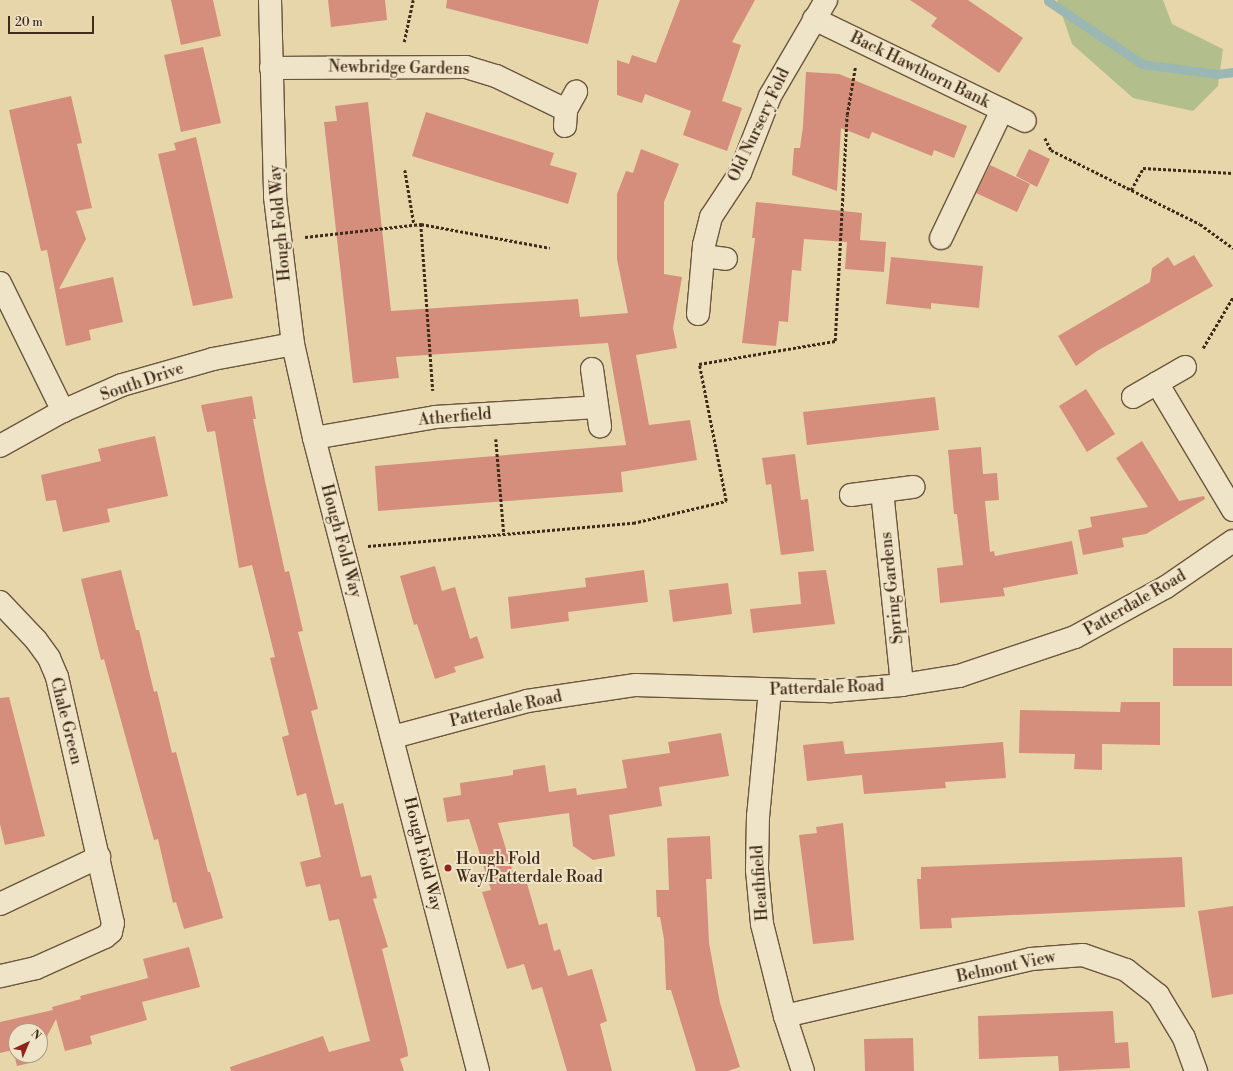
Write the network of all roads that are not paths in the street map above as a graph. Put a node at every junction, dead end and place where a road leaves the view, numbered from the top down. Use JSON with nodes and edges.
{"nodes":[{"id":1,"x":270,"y":0,"type":"edge"},
{"id":2,"x":821,"y":6,"type":"edge"},
{"id":3,"x":271,"y":68,"type":"junction"},
{"id":4,"x":569,"y":109,"type":"dead end"},
{"id":5,"x":1002,"y":110,"type":"junction"},
{"id":6,"x":1025,"y":121,"type":"road end"},
{"id":7,"x":941,"y":238,"type":"dead end"},
{"id":8,"x":703,"y":256,"type":"junction"},
{"id":9,"x":726,"y":259,"type":"dead end"},
{"id":10,"x":0,"y":283,"type":"edge"},
{"id":11,"x":698,"y":314,"type":"dead end"},
{"id":12,"x":293,"y":344,"type":"junction"},
{"id":13,"x":1185,"y":367,"type":"road end"},
{"id":14,"x":592,"y":369,"type":"dead end"},
{"id":15,"x":1157,"y":383,"type":"junction"},
{"id":16,"x":1133,"y":398,"type":"dead end"},
{"id":17,"x":63,"y":411,"type":"junction"},
{"id":18,"x":314,"y":438,"type":"junction"},
{"id":19,"x":0,"y":446,"type":"edge"},
{"id":20,"x":914,"y":487,"type":"dead end"},
{"id":21,"x":882,"y":491,"type":"junction"},
{"id":22,"x":851,"y":495,"type":"dead end"},
{"id":23,"x":1233,"y":510,"type":"edge"},
{"id":24,"x":1233,"y":541,"type":"edge"},
{"id":25,"x":0,"y":602,"type":"edge"},
{"id":26,"x":902,"y":685,"type":"junction"},
{"id":27,"x":770,"y":690,"type":"junction"},
{"id":28,"x":393,"y":737,"type":"junction"},
{"id":29,"x":99,"y":857,"type":"junction"},
{"id":30,"x":0,"y":904,"type":"edge"},
{"id":31,"x":0,"y":976,"type":"edge"},
{"id":32,"x":784,"y":1016,"type":"junction"},
{"id":33,"x":478,"y":1071,"type":"edge"},
{"id":34,"x":803,"y":1071,"type":"edge"},
{"id":35,"x":1196,"y":1071,"type":"edge"}],
"edges":[{"from":1,"to":3,"type":"street","name":"Hough Fold Way"},
{"from":2,"to":5,"type":"street","name":"Back Hawthorn Bank"},
{"from":2,"to":8,"type":"street","name":"Old Nursery Fold"},
{"from":3,"to":4,"type":"street","name":"Newbridge Gardens"},
{"from":3,"to":12,"type":"street","name":"Hough Fold Way"},
{"from":5,"to":6,"type":"street","name":"Back Hawthorn Bank"},
{"from":5,"to":7,"type":"street"},
{"from":8,"to":9,"type":"street"},
{"from":8,"to":11,"type":"street","name":"Old Nursery Fold"},
{"from":10,"to":17,"type":"street"},
{"from":12,"to":17,"type":"street","name":"South Drive"},
{"from":12,"to":18,"type":"street","name":"Hough Fold Way"},
{"from":13,"to":15,"type":"street"},
{"from":14,"to":18,"type":"street","name":"Atherfield"},
{"from":15,"to":16,"type":"street"},
{"from":15,"to":23,"type":"street"},
{"from":17,"to":19,"type":"street","name":"South Drive"},
{"from":18,"to":28,"type":"street","name":"Hough Fold Way"},
{"from":20,"to":21,"type":"street"},
{"from":21,"to":22,"type":"street"},
{"from":21,"to":26,"type":"street","name":"Spring Gardens"},
{"from":24,"to":26,"type":"street","name":"Patterdale Road"},
{"from":25,"to":29,"type":"street","name":"Chale Green"},
{"from":26,"to":27,"type":"street","name":"Patterdale Road"},
{"from":27,"to":28,"type":"street","name":"Patterdale Road"},
{"from":27,"to":32,"type":"street","name":"Heathfield"},
{"from":28,"to":33,"type":"street","name":"Hough Fold Way"},
{"from":29,"to":30,"type":"street"},
{"from":29,"to":31,"type":"street","name":"Chale Green"},
{"from":32,"to":34,"type":"street","name":"Heathfield"},
{"from":32,"to":35,"type":"street","name":"Belmont View"}]}
